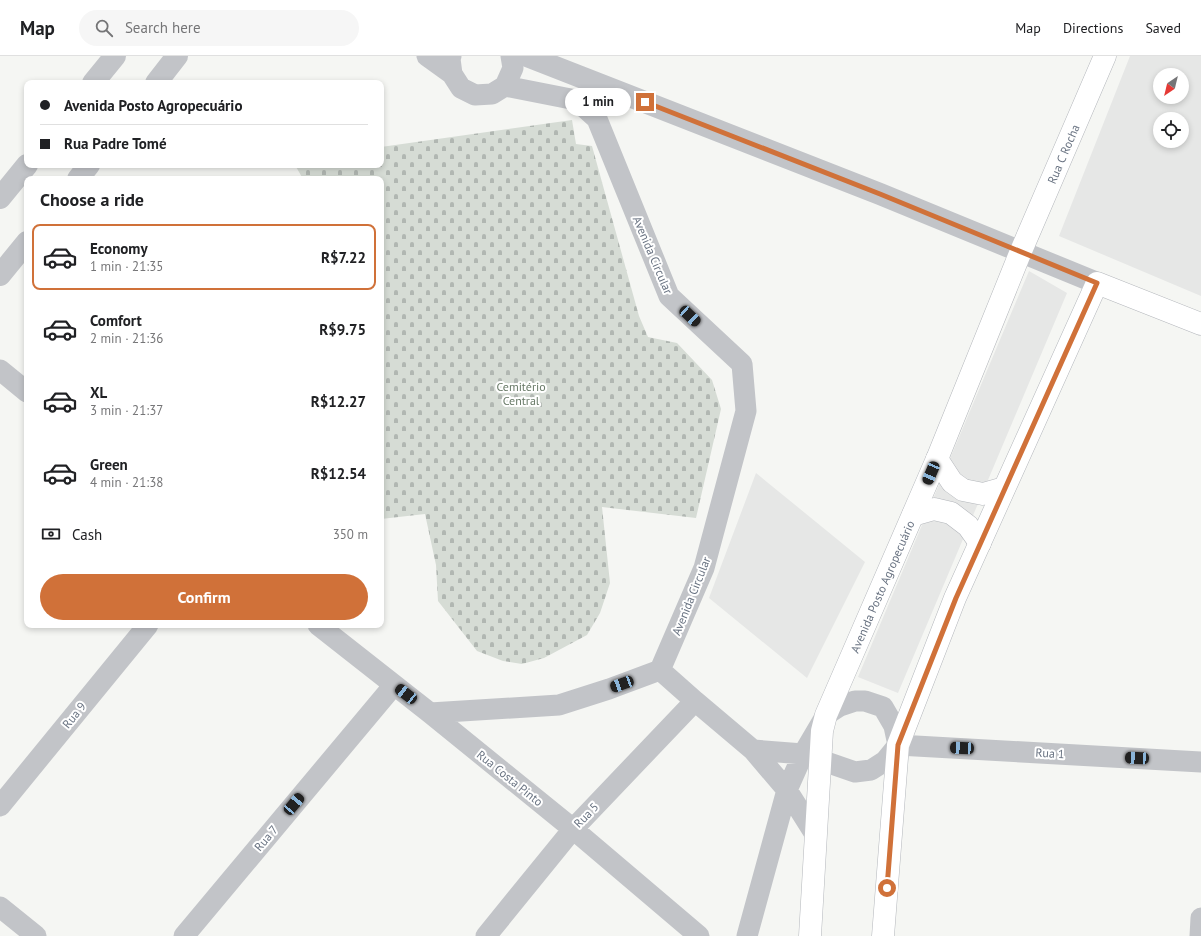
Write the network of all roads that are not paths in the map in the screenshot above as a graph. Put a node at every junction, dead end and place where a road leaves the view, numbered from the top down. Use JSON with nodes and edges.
{"nodes":[{"id":1,"x":115,"y":56,"type":"edge"},
{"id":2,"x":177,"y":56,"type":"edge"},
{"id":3,"x":428,"y":56,"type":"edge"},
{"id":4,"x":511,"y":56,"type":"edge"},
{"id":5,"x":527,"y":56,"type":"edge"},
{"id":6,"x":1105,"y":56,"type":"edge"},
{"id":7,"x":452,"y":65,"type":"edge"},
{"id":8,"x":95,"y":80,"type":"edge"},
{"id":9,"x":158,"y":80,"type":"edge"},
{"id":10,"x":505,"y":86,"type":"junction"},
{"id":11,"x":25,"y":168,"type":"edge"},
{"id":12,"x":87,"y":168,"type":"edge"},
{"id":13,"x":80,"y":176,"type":"edge"},
{"id":14,"x":0,"y":198,"type":"edge"},
{"id":15,"x":24,"y":246,"type":"edge"},
{"id":16,"x":1021,"y":251,"type":"junction"},
{"id":17,"x":0,"y":275,"type":"edge"},
{"id":18,"x":1097,"y":283,"type":"junction"},
{"id":19,"x":1201,"y":324,"type":"edge"},
{"id":20,"x":0,"y":370,"type":"edge"},
{"id":21,"x":24,"y":390,"type":"edge"},
{"id":22,"x":937,"y":459,"type":"junction"},
{"id":23,"x":1004,"y":488,"type":"junction"},
{"id":24,"x":913,"y":515,"type":"junction"},
{"id":25,"x":980,"y":543,"type":"junction"},
{"id":26,"x":146,"y":628,"type":"edge"},
{"id":27,"x":322,"y":628,"type":"edge"},
{"id":28,"x":660,"y":670,"type":"junction"},
{"id":29,"x":394,"y":685,"type":"junction"},
{"id":30,"x":695,"y":701,"type":"junction"},
{"id":31,"x":430,"y":713,"type":"junction"},
{"id":32,"x":826,"y":715,"type":"junction"},
{"id":33,"x":898,"y":745,"type":"junction"},
{"id":34,"x":753,"y":750,"type":"junction"},
{"id":35,"x":811,"y":757,"type":"junction"},
{"id":36,"x":1201,"y":762,"type":"edge"},
{"id":37,"x":787,"y":790,"type":"junction"},
{"id":38,"x":0,"y":806,"type":"edge"},
{"id":39,"x":573,"y":829,"type":"junction"},
{"id":40,"x":816,"y":836,"type":"junction"},
{"id":41,"x":0,"y":907,"type":"edge"},
{"id":42,"x":1201,"y":918,"type":"edge"},
{"id":43,"x":36,"y":936,"type":"edge"},
{"id":44,"x":184,"y":936,"type":"edge"},
{"id":45,"x":486,"y":936,"type":"edge"},
{"id":46,"x":699,"y":936,"type":"edge"},
{"id":47,"x":747,"y":936,"type":"edge"},
{"id":48,"x":810,"y":936,"type":"edge"},
{"id":49,"x":883,"y":936,"type":"edge"},
{"id":50,"x":1200,"y":936,"type":"edge"}],
"edges":[{"from":1,"to":8,"type":"street"},
{"from":2,"to":9,"type":"street"},
{"from":3,"to":7,"type":"street"},
{"from":4,"to":10,"type":"street"},
{"from":5,"to":16,"type":"street"},
{"from":6,"to":16,"type":"main road","name":"Rua C Rocha"},
{"from":7,"to":10,"type":"street"},
{"from":10,"to":28,"type":"street","name":"Avenida Circular"},
{"from":11,"to":14,"type":"street"},
{"from":12,"to":13,"type":"street"},
{"from":15,"to":17,"type":"street"},
{"from":16,"to":18,"type":"street"},
{"from":16,"to":22,"type":"main road","name":"Avenida Posto Agropecuário"},
{"from":18,"to":19,"type":"main road"},
{"from":18,"to":23,"type":"main road"},
{"from":20,"to":21,"type":"street"},
{"from":22,"to":23,"type":"main road"},
{"from":22,"to":24,"type":"main road","name":"Avenida Posto Agropecuário"},
{"from":23,"to":25,"type":"main road"},
{"from":24,"to":25,"type":"main road"},
{"from":24,"to":32,"type":"main road","name":"Avenida Posto Agropecuário"},
{"from":25,"to":33,"type":"main road"},
{"from":26,"to":38,"type":"street","name":"Rua 9"},
{"from":27,"to":29,"type":"street","name":"Rua Costa Pinto"},
{"from":28,"to":30,"type":"street"},
{"from":28,"to":31,"type":"street"},
{"from":29,"to":31,"type":"street","name":"Rua Costa Pinto"},
{"from":29,"to":44,"type":"street","name":"Rua 7"},
{"from":30,"to":34,"type":"street"},
{"from":30,"to":39,"type":"street","name":"Rua 5"},
{"from":31,"to":39,"type":"street","name":"Rua Costa Pinto"},
{"from":32,"to":33,"type":"street"},
{"from":32,"to":35,"type":"main road","name":"Avenida Posto Agropecuário"},
{"from":33,"to":35,"type":"street"},
{"from":33,"to":36,"type":"street","name":"Rua 1"},
{"from":33,"to":49,"type":"main road"},
{"from":34,"to":35,"type":"street"},
{"from":34,"to":37,"type":"street"},
{"from":35,"to":37,"type":"street"},
{"from":35,"to":40,"type":"main road","name":"Avenida Posto Agropecuário"},
{"from":37,"to":40,"type":"street"},
{"from":37,"to":47,"type":"street"},
{"from":39,"to":45,"type":"street","name":"Rua 5"},
{"from":39,"to":46,"type":"street","name":"Rua Costa Pinto"},
{"from":40,"to":48,"type":"main road","name":"Avenida Posto Agropecuário"},
{"from":41,"to":43,"type":"street"},
{"from":42,"to":50,"type":"street"}]}
